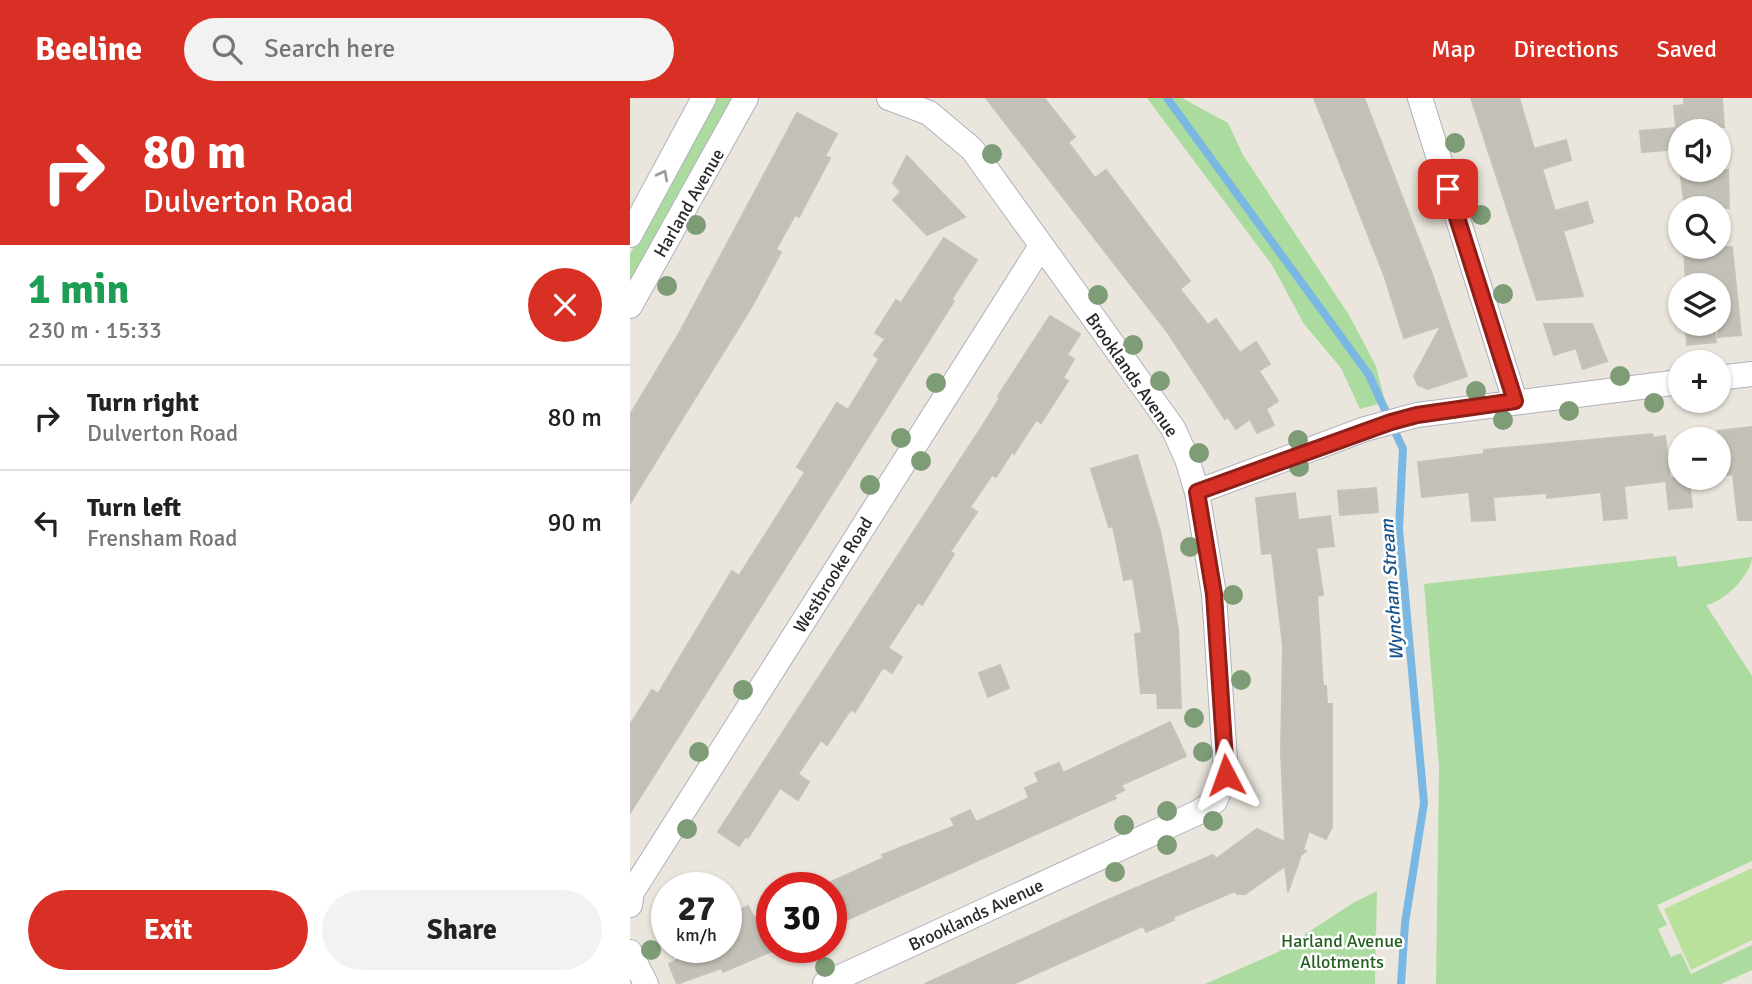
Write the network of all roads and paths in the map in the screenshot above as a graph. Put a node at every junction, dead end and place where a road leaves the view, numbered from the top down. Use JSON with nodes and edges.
{"nodes":[{"id":1,"x":704,"y":98,"type":"edge"},
{"id":2,"x":746,"y":98,"type":"edge"},
{"id":3,"x":889,"y":98,"type":"edge"},
{"id":4,"x":1420,"y":98,"type":"edge"},
{"id":5,"x":630,"y":235,"type":"edge"},
{"id":6,"x":1041,"y":246,"type":"junction"},
{"id":7,"x":630,"y":306,"type":"edge"},
{"id":8,"x":1752,"y":374,"type":"edge"},
{"id":9,"x":1731,"y":376,"type":"edge"},
{"id":10,"x":1668,"y":383,"type":"edge"},
{"id":11,"x":1515,"y":401,"type":"junction"},
{"id":12,"x":1197,"y":492,"type":"junction"},
{"id":13,"x":630,"y":905,"type":"edge"},
{"id":14,"x":630,"y":952,"type":"edge"},
{"id":15,"x":646,"y":984,"type":"edge"},
{"id":16,"x":825,"y":984,"type":"edge"}],
"edges":[{"from":5,"to":1,"type":"street","name":"Harland Avenue","one_way":true},
{"from":2,"to":7,"type":"street","name":"Harland Avenue"},
{"from":3,"to":6,"type":"street","name":"Brooklands Avenue"},
{"from":4,"to":11,"type":"street"},
{"from":6,"to":12,"type":"street","name":"Brooklands Avenue"},
{"from":6,"to":13,"type":"street","name":"Westbrooke Road"},
{"from":8,"to":9,"type":"street"},
{"from":10,"to":11,"type":"street"},
{"from":11,"to":12,"type":"street"},
{"from":12,"to":16,"type":"street","name":"Brooklands Avenue"},
{"from":14,"to":15,"type":"street"}]}
